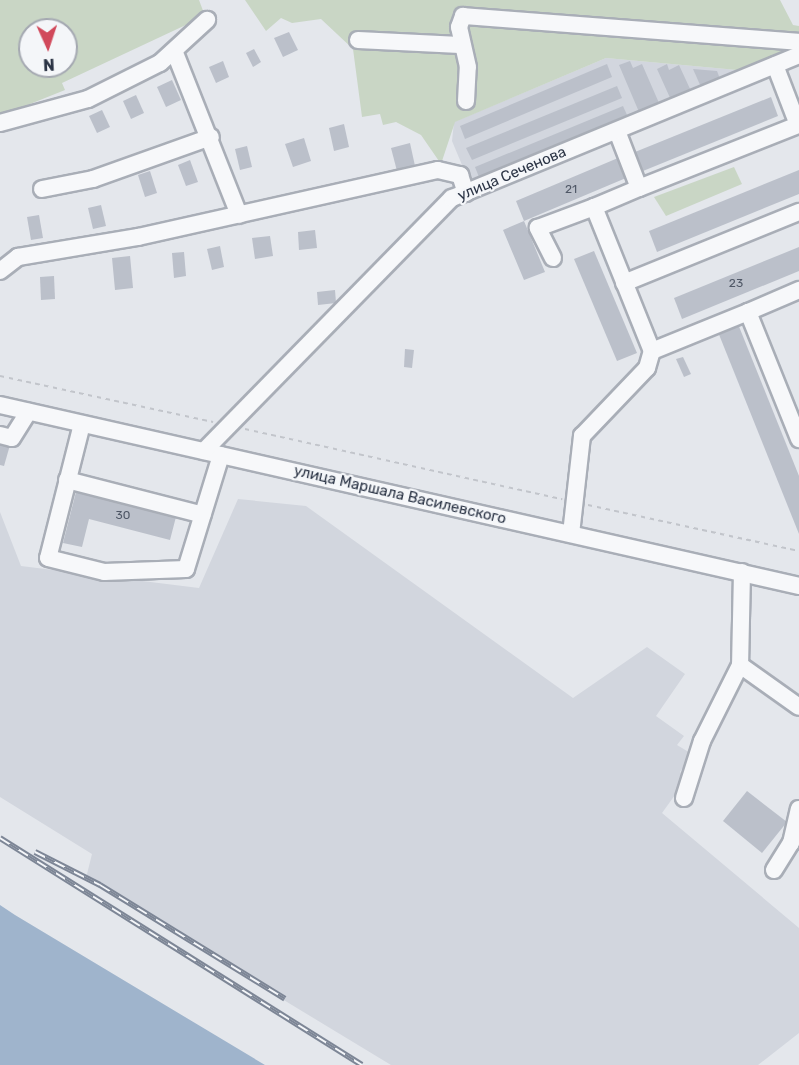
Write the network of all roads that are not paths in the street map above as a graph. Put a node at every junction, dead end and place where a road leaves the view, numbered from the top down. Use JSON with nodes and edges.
{"nodes":[{"id":1,"x":207,"y":20,"type":"dead end"},
{"id":2,"x":358,"y":40,"type":"dead end"},
{"id":3,"x":799,"y":42,"type":"edge"},
{"id":4,"x":460,"y":45,"type":"junction"},
{"id":5,"x":175,"y":53,"type":"junction"},
{"id":6,"x":799,"y":55,"type":"edge"},
{"id":7,"x":775,"y":65,"type":"junction"},
{"id":8,"x":466,"y":101,"type":"dead end"},
{"id":9,"x":0,"y":123,"type":"edge"},
{"id":10,"x":799,"y":126,"type":"edge"},
{"id":11,"x":617,"y":131,"type":"junction"},
{"id":12,"x":211,"y":137,"type":"junction"},
{"id":13,"x":639,"y":188,"type":"junction"},
{"id":14,"x":42,"y":189,"type":"dead end"},
{"id":15,"x":466,"y":192,"type":"junction"},
{"id":16,"x":594,"y":207,"type":"junction"},
{"id":17,"x":799,"y":212,"type":"edge"},
{"id":18,"x":239,"y":215,"type":"junction"},
{"id":19,"x":552,"y":258,"type":"dead end"},
{"id":20,"x":0,"y":271,"type":"edge"},
{"id":21,"x":624,"y":283,"type":"junction"},
{"id":22,"x":799,"y":290,"type":"edge"},
{"id":23,"x":748,"y":312,"type":"junction"},
{"id":24,"x":652,"y":351,"type":"junction"},
{"id":25,"x":0,"y":405,"type":"edge"},
{"id":26,"x":28,"y":412,"type":"junction"},
{"id":27,"x":82,"y":424,"type":"junction"},
{"id":28,"x":0,"y":435,"type":"edge"},
{"id":29,"x":799,"y":439,"type":"edge"},
{"id":30,"x":204,"y":451,"type":"junction"},
{"id":31,"x":221,"y":455,"type":"junction"},
{"id":32,"x":68,"y":480,"type":"junction"},
{"id":33,"x":202,"y":515,"type":"junction"},
{"id":34,"x":571,"y":534,"type":"junction"},
{"id":35,"x":741,"y":572,"type":"junction"},
{"id":36,"x":799,"y":586,"type":"edge"},
{"id":37,"x":740,"y":665,"type":"junction"},
{"id":38,"x":799,"y":706,"type":"edge"},
{"id":39,"x":684,"y":798,"type":"dead end"},
{"id":40,"x":799,"y":809,"type":"edge"},
{"id":41,"x":774,"y":870,"type":"dead end"}],
"edges":[{"from":1,"to":5,"type":"street"},
{"from":2,"to":4,"type":"street"},
{"from":3,"to":4,"type":"street"},
{"from":4,"to":8,"type":"street"},
{"from":5,"to":9,"type":"street"},
{"from":5,"to":12,"type":"street"},
{"from":6,"to":7,"type":"street","name":"улица Сеченова"},
{"from":7,"to":10,"type":"street"},
{"from":7,"to":11,"type":"street","name":"улица Сеченова"},
{"from":10,"to":13,"type":"street"},
{"from":11,"to":13,"type":"street"},
{"from":11,"to":15,"type":"street","name":"улица Сеченова"},
{"from":12,"to":14,"type":"street"},
{"from":12,"to":18,"type":"street"},
{"from":13,"to":16,"type":"street"},
{"from":15,"to":18,"type":"street"},
{"from":15,"to":30,"type":"street","name":"улица Сеченова"},
{"from":16,"to":19,"type":"street"},
{"from":16,"to":21,"type":"street"},
{"from":17,"to":21,"type":"street"},
{"from":18,"to":20,"type":"street"},
{"from":21,"to":24,"type":"street"},
{"from":22,"to":23,"type":"street"},
{"from":23,"to":24,"type":"street"},
{"from":23,"to":29,"type":"street"},
{"from":24,"to":34,"type":"street"},
{"from":25,"to":26,"type":"street","name":"улица Маршала Василевского"},
{"from":26,"to":27,"type":"street","name":"улица Маршала Василевского"},
{"from":26,"to":28,"type":"street"},
{"from":27,"to":30,"type":"street","name":"улица Маршала Василевского"},
{"from":27,"to":32,"type":"street"},
{"from":30,"to":31,"type":"street","name":"улица Маршала Василевского"},
{"from":31,"to":33,"type":"street"},
{"from":31,"to":34,"type":"street","name":"улица Маршала Василевского"},
{"from":32,"to":33,"type":"street"},
{"from":32,"to":33,"type":"street"},
{"from":34,"to":35,"type":"street","name":"улица Маршала Василевского"},
{"from":35,"to":36,"type":"street","name":"улица Маршала Василевского"},
{"from":35,"to":37,"type":"street"},
{"from":37,"to":38,"type":"street"},
{"from":37,"to":39,"type":"street"},
{"from":40,"to":41,"type":"street"}]}
